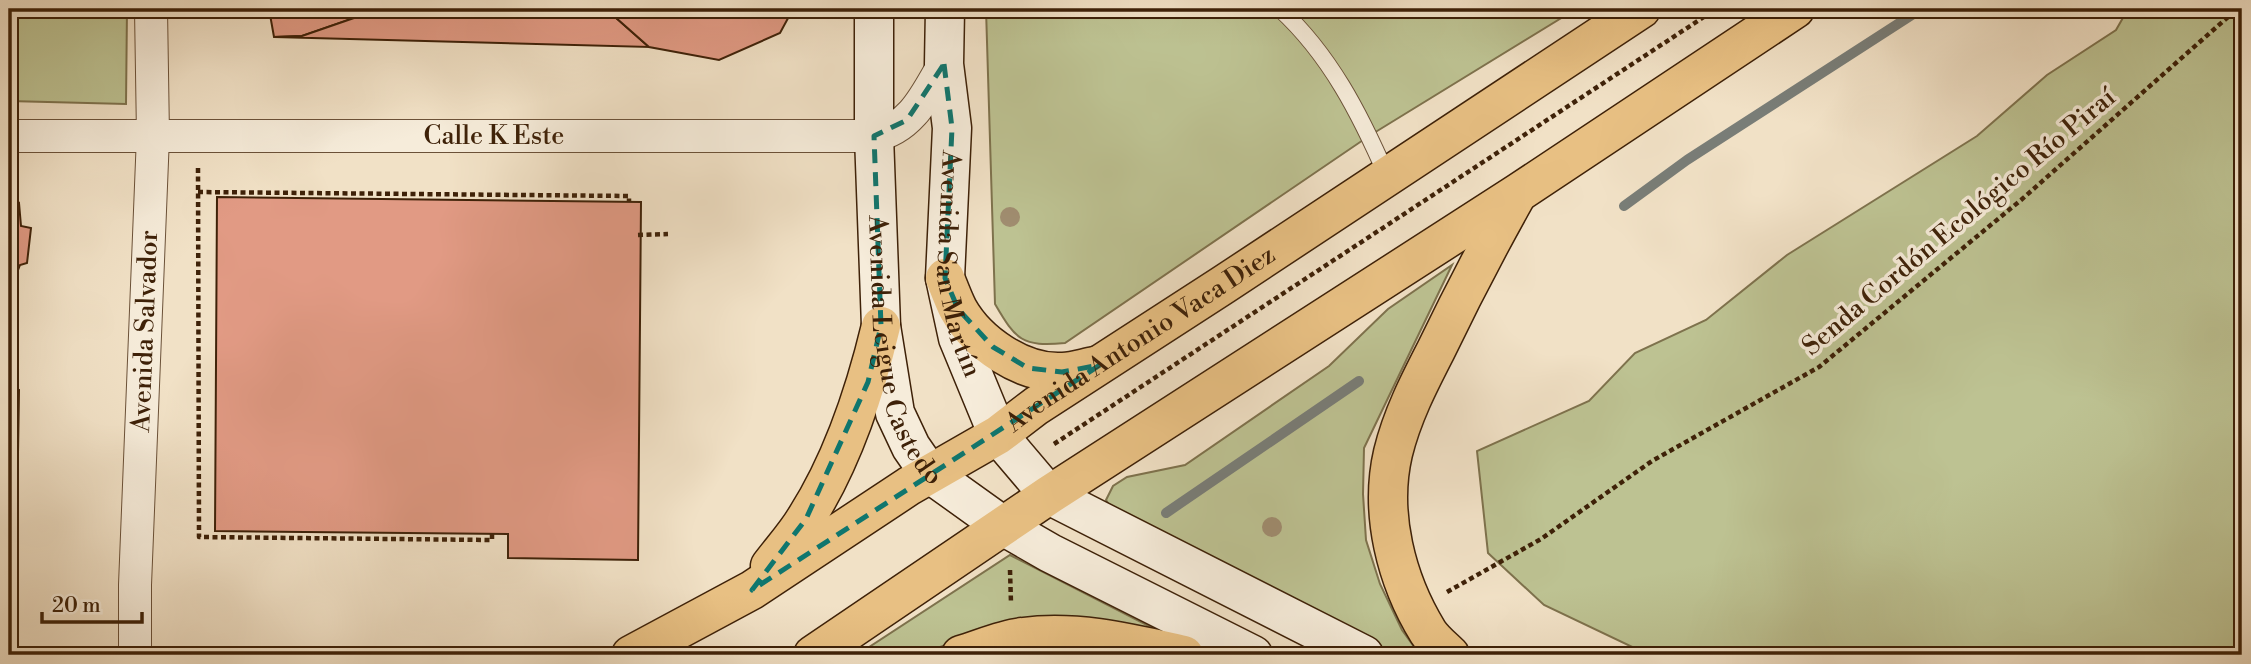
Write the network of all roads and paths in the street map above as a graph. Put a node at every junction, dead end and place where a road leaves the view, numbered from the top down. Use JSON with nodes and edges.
{"nodes":[{"id":1,"x":151,"y":9,"type":"edge"},
{"id":2,"x":874,"y":9,"type":"edge"},
{"id":3,"x":945,"y":9,"type":"edge"},
{"id":4,"x":1280,"y":9,"type":"edge"},
{"id":5,"x":1641,"y":9,"type":"edge"},
{"id":6,"x":1716,"y":9,"type":"edge"},
{"id":7,"x":1795,"y":9,"type":"edge"},
{"id":8,"x":2237,"y":9,"type":"edge"},
{"id":9,"x":944,"y":64,"type":"junction"},
{"id":10,"x":199,"y":135,"type":"junction"},
{"id":11,"x":9,"y":136,"type":"edge"},
{"id":12,"x":153,"y":136,"type":"junction"},
{"id":13,"x":874,"y":136,"type":"junction"},
{"id":14,"x":1387,"y":177,"type":"junction"},
{"id":15,"x":198,"y":192,"type":"junction"},
{"id":16,"x":1518,"y":192,"type":"junction"},
{"id":17,"x":629,"y":202,"type":"dead end"},
{"id":18,"x":638,"y":234,"type":"dead end"},
{"id":19,"x":668,"y":234,"type":"dead end"},
{"id":20,"x":945,"y":278,"type":"junction"},
{"id":21,"x":881,"y":326,"type":"junction"},
{"id":22,"x":1100,"y":365,"type":"junction"},
{"id":23,"x":998,"y":435,"type":"junction"},
{"id":24,"x":1054,"y":443,"type":"dead end"},
{"id":25,"x":929,"y":474,"type":"junction"},
{"id":26,"x":1049,"y":495,"type":"junction"},
{"id":27,"x":1003,"y":526,"type":"junction"},
{"id":28,"x":492,"y":534,"type":"dead end"},
{"id":29,"x":752,"y":590,"type":"junction"},
{"id":30,"x":1438,"y":594,"type":"dead end"},
{"id":31,"x":135,"y":655,"type":"edge"},
{"id":32,"x":631,"y":655,"type":"edge"},
{"id":33,"x":813,"y":655,"type":"edge"},
{"id":34,"x":961,"y":655,"type":"edge"},
{"id":35,"x":1184,"y":655,"type":"edge"},
{"id":36,"x":1253,"y":655,"type":"edge"},
{"id":37,"x":1364,"y":655,"type":"edge"},
{"id":38,"x":1450,"y":655,"type":"edge"}],
"edges":[{"from":1,"to":12,"type":"street","name":"Avenida Salvador"},
{"from":2,"to":13,"type":"main road"},
{"from":3,"to":9,"type":"main road","name":"Avenida San Martín"},
{"from":4,"to":14,"type":"lane"},
{"from":5,"to":14,"type":"highway","name":"Avenida Antonio Vaca Diez"},
{"from":6,"to":24,"type":"path"},
{"from":7,"to":16,"type":"highway"},
{"from":8,"to":30,"type":"path","name":"Senda Cordón Ecológico Río Piraí"},
{"from":9,"to":13,"type":"street","name":"Calle K Este"},
{"from":9,"to":20,"type":"main road","name":"Avenida San Martín"},
{"from":10,"to":12,"type":"street","name":"Calle K Este"},
{"from":10,"to":13,"type":"street","name":"Calle K Este"},
{"from":10,"to":15,"type":"path"},
{"from":11,"to":12,"type":"street","name":"Calle K Este"},
{"from":12,"to":31,"type":"street","name":"Avenida Salvador"},
{"from":13,"to":21,"type":"main road","name":"Avenida Leigue Castedo"},
{"from":14,"to":22,"type":"highway","name":"Avenida Antonio Vaca Diez"},
{"from":15,"to":17,"type":"path"},
{"from":15,"to":28,"type":"path"},
{"from":16,"to":26,"type":"highway"},
{"from":16,"to":38,"type":"highway"},
{"from":18,"to":19,"type":"path"},
{"from":20,"to":22,"type":"highway"},
{"from":20,"to":23,"type":"main road","name":"Avenida San Martín"},
{"from":21,"to":25,"type":"main road","name":"Avenida Leigue Castedo"},
{"from":21,"to":29,"type":"highway"},
{"from":22,"to":23,"type":"highway","name":"Avenida Antonio Vaca Diez"},
{"from":23,"to":25,"type":"highway","name":"Avenida Antonio Vaca Diez"},
{"from":23,"to":26,"type":"main road","name":"Avenida San Martín"},
{"from":25,"to":27,"type":"main road","name":"Avenida Leigue Castedo"},
{"from":25,"to":29,"type":"highway","name":"Avenida Antonio Vaca Diez"},
{"from":26,"to":27,"type":"highway"},
{"from":26,"to":37,"type":"main road"},
{"from":27,"to":33,"type":"highway"},
{"from":27,"to":36,"type":"main road","name":"Avenida Leigue Castedo"},
{"from":29,"to":32,"type":"highway","name":"Avenida Antonio Vaca Diez"},
{"from":34,"to":35,"type":"highway"}]}
